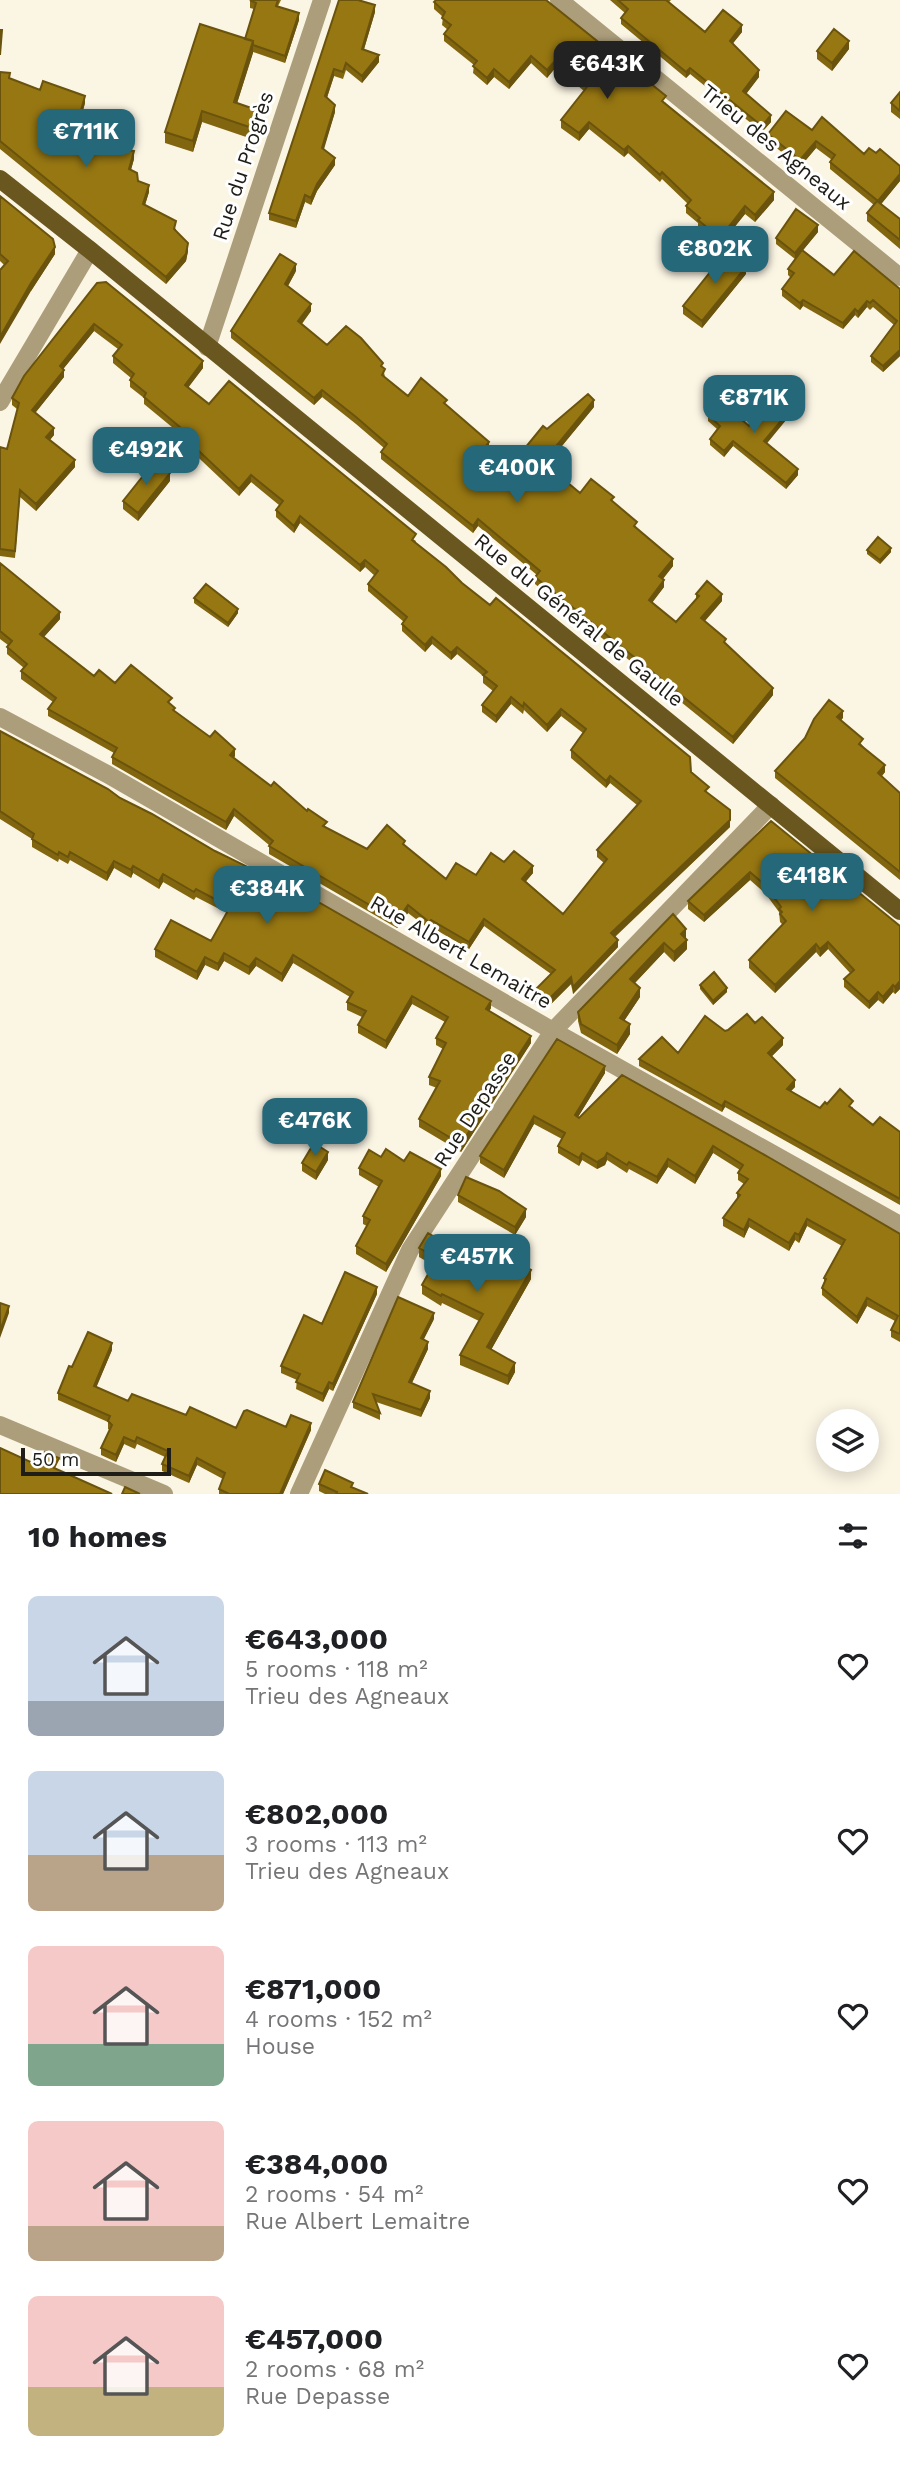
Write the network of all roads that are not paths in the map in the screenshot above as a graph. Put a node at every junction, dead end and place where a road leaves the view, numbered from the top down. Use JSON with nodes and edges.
{"nodes":[{"id":1,"x":322,"y":0,"type":"edge"},
{"id":2,"x":559,"y":0,"type":"edge"},
{"id":3,"x":0,"y":179,"type":"edge"},
{"id":4,"x":90,"y":250,"type":"junction"},
{"id":5,"x":900,"y":277,"type":"edge"},
{"id":6,"x":208,"y":347,"type":"junction"},
{"id":7,"x":0,"y":402,"type":"edge"},
{"id":8,"x":0,"y":717,"type":"edge"},
{"id":9,"x":771,"y":805,"type":"junction"},
{"id":10,"x":900,"y":911,"type":"edge"},
{"id":11,"x":553,"y":1031,"type":"junction"},
{"id":12,"x":900,"y":1225,"type":"edge"},
{"id":13,"x":0,"y":1425,"type":"edge"},
{"id":14,"x":164,"y":1494,"type":"edge"},
{"id":15,"x":299,"y":1494,"type":"edge"}],
"edges":[{"from":1,"to":6,"type":"street","name":"Rue du Progrès"},
{"from":2,"to":5,"type":"street","name":"Trieu des Agneaux"},
{"from":3,"to":4,"type":"main road","name":"Rue du Général de Gaulle"},
{"from":4,"to":6,"type":"main road","name":"Rue du Général de Gaulle"},
{"from":4,"to":7,"type":"street"},
{"from":6,"to":9,"type":"main road","name":"Rue du Général de Gaulle"},
{"from":8,"to":11,"type":"street","name":"Rue Albert Lemaitre"},
{"from":9,"to":10,"type":"main road","name":"Rue du Général de Gaulle"},
{"from":9,"to":11,"type":"street","name":"Rue Depasse"},
{"from":11,"to":12,"type":"street","name":"Rue Albert Lemaitre"},
{"from":11,"to":15,"type":"street","name":"Rue Depasse"},
{"from":13,"to":14,"type":"street"}]}
